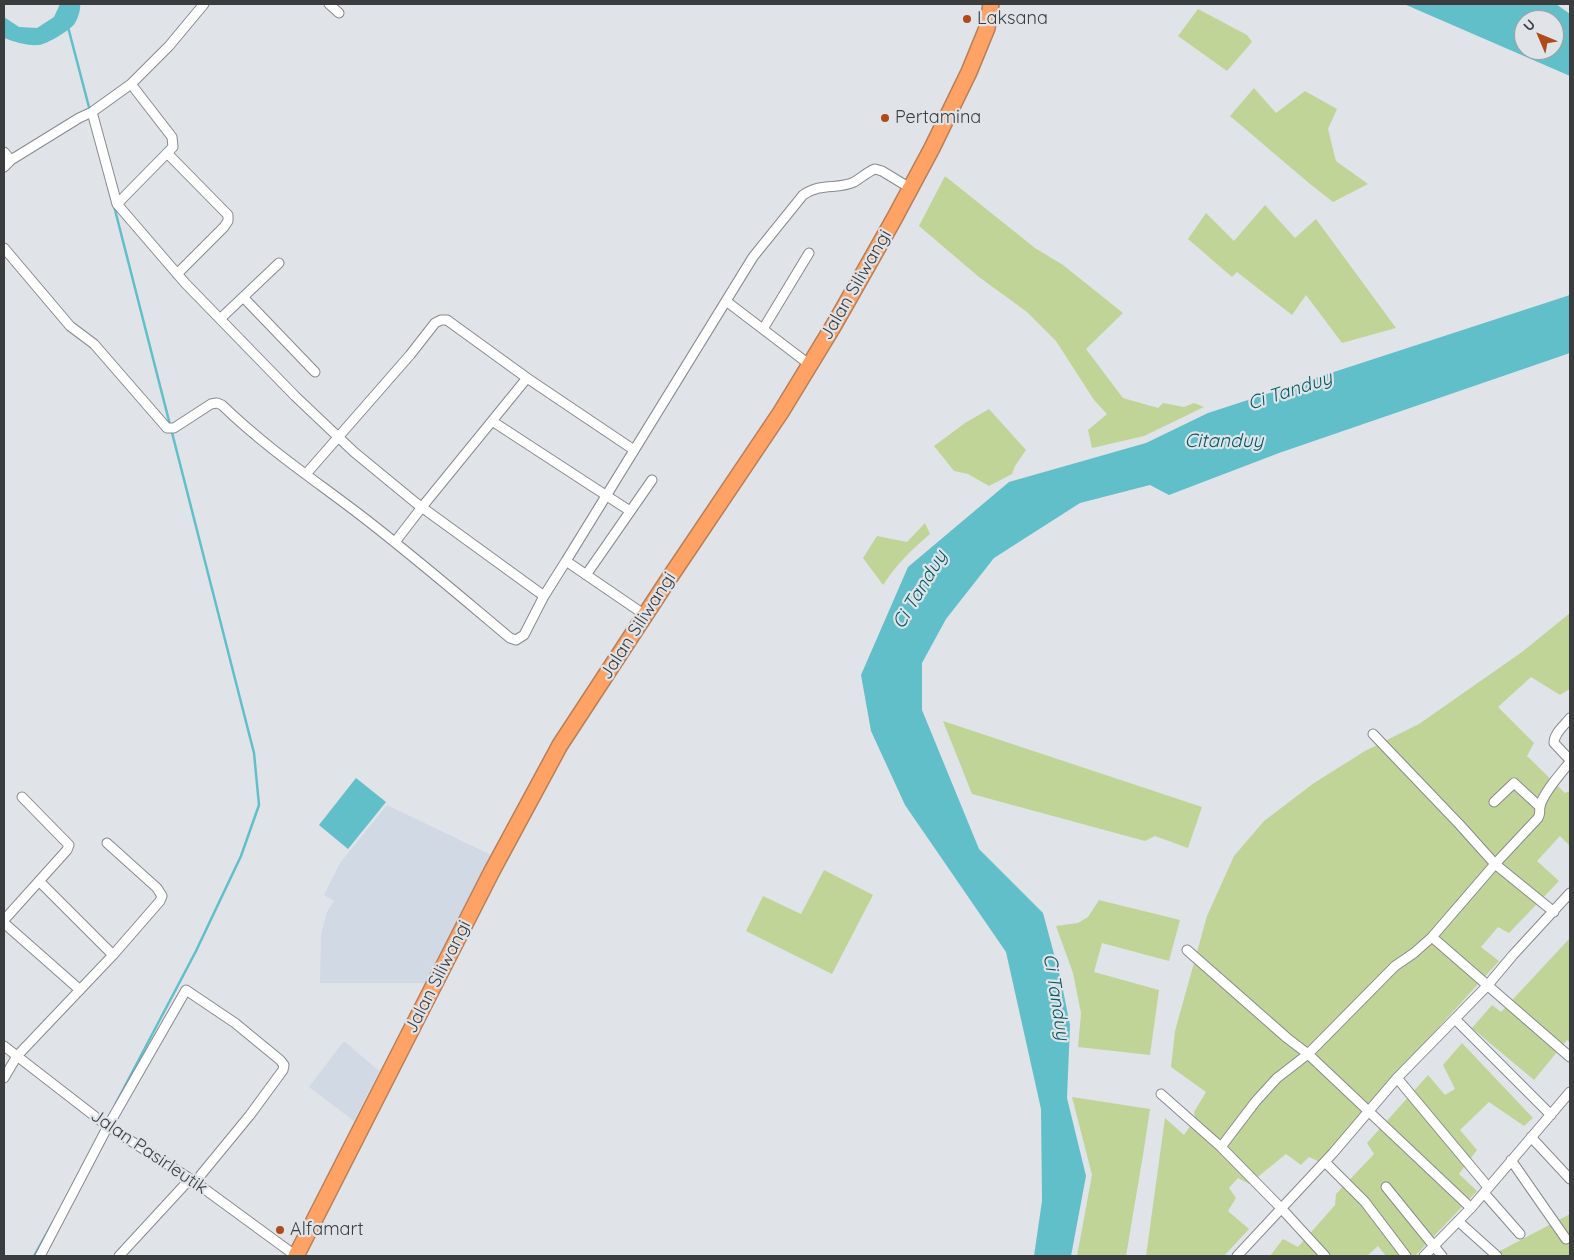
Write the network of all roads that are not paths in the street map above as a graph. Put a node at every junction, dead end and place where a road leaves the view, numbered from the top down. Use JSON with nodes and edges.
{"nodes":[{"id":1,"x":204,"y":4,"type":"edge"},
{"id":2,"x":329,"y":4,"type":"edge"},
{"id":3,"x":991,"y":4,"type":"edge"},
{"id":4,"x":340,"y":13,"type":"dead end"},
{"id":5,"x":131,"y":84,"type":"junction"},
{"id":6,"x":92,"y":112,"type":"junction"},
{"id":7,"x":4,"y":152,"type":"edge"},
{"id":8,"x":168,"y":154,"type":"junction"},
{"id":9,"x":11,"y":160,"type":"junction"},
{"id":10,"x":4,"y":167,"type":"edge"},
{"id":11,"x":910,"y":188,"type":"junction"},
{"id":12,"x":117,"y":204,"type":"junction"},
{"id":13,"x":4,"y":248,"type":"edge"},
{"id":14,"x":808,"y":252,"type":"dead end"},
{"id":15,"x":279,"y":263,"type":"dead end"},
{"id":16,"x":177,"y":274,"type":"junction"},
{"id":17,"x":243,"y":297,"type":"junction"},
{"id":18,"x":726,"y":301,"type":"junction"},
{"id":19,"x":220,"y":319,"type":"junction"},
{"id":20,"x":763,"y":329,"type":"junction"},
{"id":21,"x":810,"y":365,"type":"junction"},
{"id":22,"x":315,"y":372,"type":"dead end"},
{"id":23,"x":527,"y":378,"type":"junction"},
{"id":24,"x":492,"y":421,"type":"junction"},
{"id":25,"x":338,"y":437,"type":"junction"},
{"id":26,"x":634,"y":450,"type":"junction"},
{"id":27,"x":306,"y":474,"type":"junction"},
{"id":28,"x":652,"y":480,"type":"dead end"},
{"id":29,"x":605,"y":496,"type":"junction"},
{"id":30,"x":422,"y":507,"type":"junction"},
{"id":31,"x":630,"y":510,"type":"junction"},
{"id":32,"x":395,"y":542,"type":"junction"},
{"id":33,"x":566,"y":560,"type":"junction"},
{"id":34,"x":586,"y":575,"type":"junction"},
{"id":35,"x":544,"y":596,"type":"junction"},
{"id":36,"x":645,"y":615,"type":"junction"},
{"id":37,"x":1570,"y":718,"type":"edge"},
{"id":38,"x":1373,"y":734,"type":"dead end"},
{"id":39,"x":1570,"y":761,"type":"edge"},
{"id":40,"x":22,"y":796,"type":"dead end"},
{"id":41,"x":1494,"y":802,"type":"dead end"},
{"id":42,"x":1540,"y":807,"type":"junction"},
{"id":43,"x":107,"y":843,"type":"dead end"},
{"id":44,"x":1495,"y":864,"type":"junction"},
{"id":45,"x":39,"y":881,"type":"junction"},
{"id":46,"x":1570,"y":893,"type":"edge"},
{"id":47,"x":1554,"y":912,"type":"junction"},
{"id":48,"x":4,"y":922,"type":"edge"},
{"id":49,"x":1432,"y":937,"type":"junction"},
{"id":50,"x":1187,"y":950,"type":"dead end"},
{"id":51,"x":113,"y":955,"type":"junction"},
{"id":52,"x":1487,"y":986,"type":"junction"},
{"id":53,"x":80,"y":990,"type":"junction"},
{"id":54,"x":1455,"y":1019,"type":"junction"},
{"id":55,"x":4,"y":1046,"type":"edge"},
{"id":56,"x":1308,"y":1054,"type":"junction"},
{"id":57,"x":17,"y":1056,"type":"junction"},
{"id":58,"x":1570,"y":1057,"type":"edge"},
{"id":59,"x":4,"y":1078,"type":"edge"},
{"id":60,"x":1397,"y":1078,"type":"junction"},
{"id":61,"x":1162,"y":1094,"type":"dead end"},
{"id":62,"x":1569,"y":1096,"type":"edge"},
{"id":63,"x":1368,"y":1111,"type":"junction"},
{"id":64,"x":1551,"y":1115,"type":"junction"},
{"id":65,"x":105,"y":1124,"type":"junction"},
{"id":66,"x":1531,"y":1137,"type":"junction"},
{"id":67,"x":1221,"y":1147,"type":"junction"},
{"id":68,"x":1511,"y":1160,"type":"junction"},
{"id":69,"x":1325,"y":1162,"type":"junction"},
{"id":70,"x":1570,"y":1179,"type":"edge"},
{"id":71,"x":192,"y":1180,"type":"junction"},
{"id":72,"x":1386,"y":1187,"type":"dead end"},
{"id":73,"x":1486,"y":1190,"type":"junction"},
{"id":74,"x":1281,"y":1208,"type":"junction"},
{"id":75,"x":1471,"y":1208,"type":"junction"},
{"id":76,"x":1458,"y":1221,"type":"junction"},
{"id":77,"x":1520,"y":1234,"type":"dead end"},
{"id":78,"x":1566,"y":1239,"type":"dead end"},
{"id":79,"x":1435,"y":1247,"type":"junction"},
{"id":80,"x":40,"y":1256,"type":"edge"},
{"id":81,"x":120,"y":1256,"type":"edge"},
{"id":82,"x":296,"y":1256,"type":"edge"},
{"id":83,"x":1237,"y":1256,"type":"edge"},
{"id":84,"x":1325,"y":1256,"type":"edge"},
{"id":85,"x":1406,"y":1256,"type":"edge"},
{"id":86,"x":1424,"y":1256,"type":"edge"},
{"id":87,"x":1442,"y":1256,"type":"edge"},
{"id":88,"x":1497,"y":1256,"type":"edge"}],
"edges":[{"from":1,"to":5,"type":"street"},
{"from":2,"to":4,"type":"street"},
{"from":3,"to":11,"type":"highway","name":"Jalan Siliwangi"},
{"from":5,"to":6,"type":"street"},
{"from":5,"to":8,"type":"street"},
{"from":6,"to":9,"type":"street"},
{"from":6,"to":12,"type":"street"},
{"from":7,"to":9,"type":"street"},
{"from":8,"to":12,"type":"street"},
{"from":8,"to":16,"type":"street"},
{"from":9,"to":10,"type":"street"},
{"from":11,"to":18,"type":"street"},
{"from":11,"to":21,"type":"highway","name":"Jalan Siliwangi"},
{"from":12,"to":16,"type":"street"},
{"from":13,"to":27,"type":"street"},
{"from":14,"to":20,"type":"street"},
{"from":15,"to":17,"type":"street"},
{"from":16,"to":19,"type":"street"},
{"from":17,"to":19,"type":"street"},
{"from":17,"to":22,"type":"street"},
{"from":18,"to":20,"type":"street"},
{"from":18,"to":26,"type":"street"},
{"from":19,"to":25,"type":"street"},
{"from":20,"to":21,"type":"street"},
{"from":21,"to":36,"type":"highway","name":"Jalan Siliwangi"},
{"from":23,"to":24,"type":"street"},
{"from":23,"to":25,"type":"street"},
{"from":23,"to":26,"type":"street"},
{"from":24,"to":29,"type":"street"},
{"from":24,"to":30,"type":"street"},
{"from":25,"to":27,"type":"street"},
{"from":25,"to":30,"type":"street"},
{"from":26,"to":29,"type":"street"},
{"from":27,"to":32,"type":"street"},
{"from":28,"to":31,"type":"street"},
{"from":29,"to":31,"type":"street"},
{"from":29,"to":33,"type":"street"},
{"from":30,"to":32,"type":"street"},
{"from":30,"to":35,"type":"street"},
{"from":31,"to":34,"type":"street"},
{"from":32,"to":35,"type":"street"},
{"from":33,"to":34,"type":"street"},
{"from":33,"to":35,"type":"street"},
{"from":34,"to":36,"type":"street"},
{"from":36,"to":82,"type":"highway","name":"Jalan Siliwangi"},
{"from":37,"to":39,"type":"street"},
{"from":38,"to":44,"type":"street"},
{"from":39,"to":42,"type":"street"},
{"from":40,"to":45,"type":"street"},
{"from":41,"to":42,"type":"street"},
{"from":42,"to":44,"type":"street"},
{"from":43,"to":51,"type":"street"},
{"from":44,"to":47,"type":"street"},
{"from":44,"to":49,"type":"street"},
{"from":45,"to":48,"type":"street"},
{"from":45,"to":51,"type":"street"},
{"from":46,"to":47,"type":"street"},
{"from":47,"to":52,"type":"street"},
{"from":48,"to":53,"type":"street"},
{"from":49,"to":52,"type":"street"},
{"from":49,"to":56,"type":"street"},
{"from":50,"to":56,"type":"street"},
{"from":51,"to":53,"type":"street"},
{"from":52,"to":54,"type":"street"},
{"from":52,"to":58,"type":"street"},
{"from":53,"to":57,"type":"street"},
{"from":54,"to":60,"type":"street"},
{"from":54,"to":64,"type":"street"},
{"from":55,"to":57,"type":"street","name":"Jalan Pasirleutik"},
{"from":56,"to":63,"type":"street"},
{"from":56,"to":67,"type":"street"},
{"from":57,"to":59,"type":"street"},
{"from":57,"to":65,"type":"street","name":"Jalan Pasirleutik"},
{"from":60,"to":63,"type":"street"},
{"from":60,"to":73,"type":"street"},
{"from":61,"to":67,"type":"street"},
{"from":62,"to":64,"type":"street"},
{"from":63,"to":69,"type":"street"},
{"from":63,"to":75,"type":"street"},
{"from":64,"to":66,"type":"street"},
{"from":65,"to":71,"type":"street","name":"Jalan Pasirleutik"},
{"from":65,"to":71,"type":"street"},
{"from":65,"to":80,"type":"street"},
{"from":66,"to":68,"type":"street"},
{"from":66,"to":70,"type":"street"},
{"from":67,"to":74,"type":"street"},
{"from":68,"to":73,"type":"street"},
{"from":68,"to":78,"type":"street"},
{"from":69,"to":74,"type":"street"},
{"from":69,"to":85,"type":"street"},
{"from":71,"to":81,"type":"street"},
{"from":71,"to":82,"type":"street","name":"Jalan Pasirleutik"},
{"from":72,"to":79,"type":"street"},
{"from":73,"to":75,"type":"street"},
{"from":73,"to":77,"type":"street"},
{"from":74,"to":83,"type":"street"},
{"from":74,"to":84,"type":"street"},
{"from":75,"to":76,"type":"street"},
{"from":76,"to":79,"type":"street"},
{"from":76,"to":88,"type":"street"},
{"from":79,"to":86,"type":"street"},
{"from":79,"to":87,"type":"street"}]}
